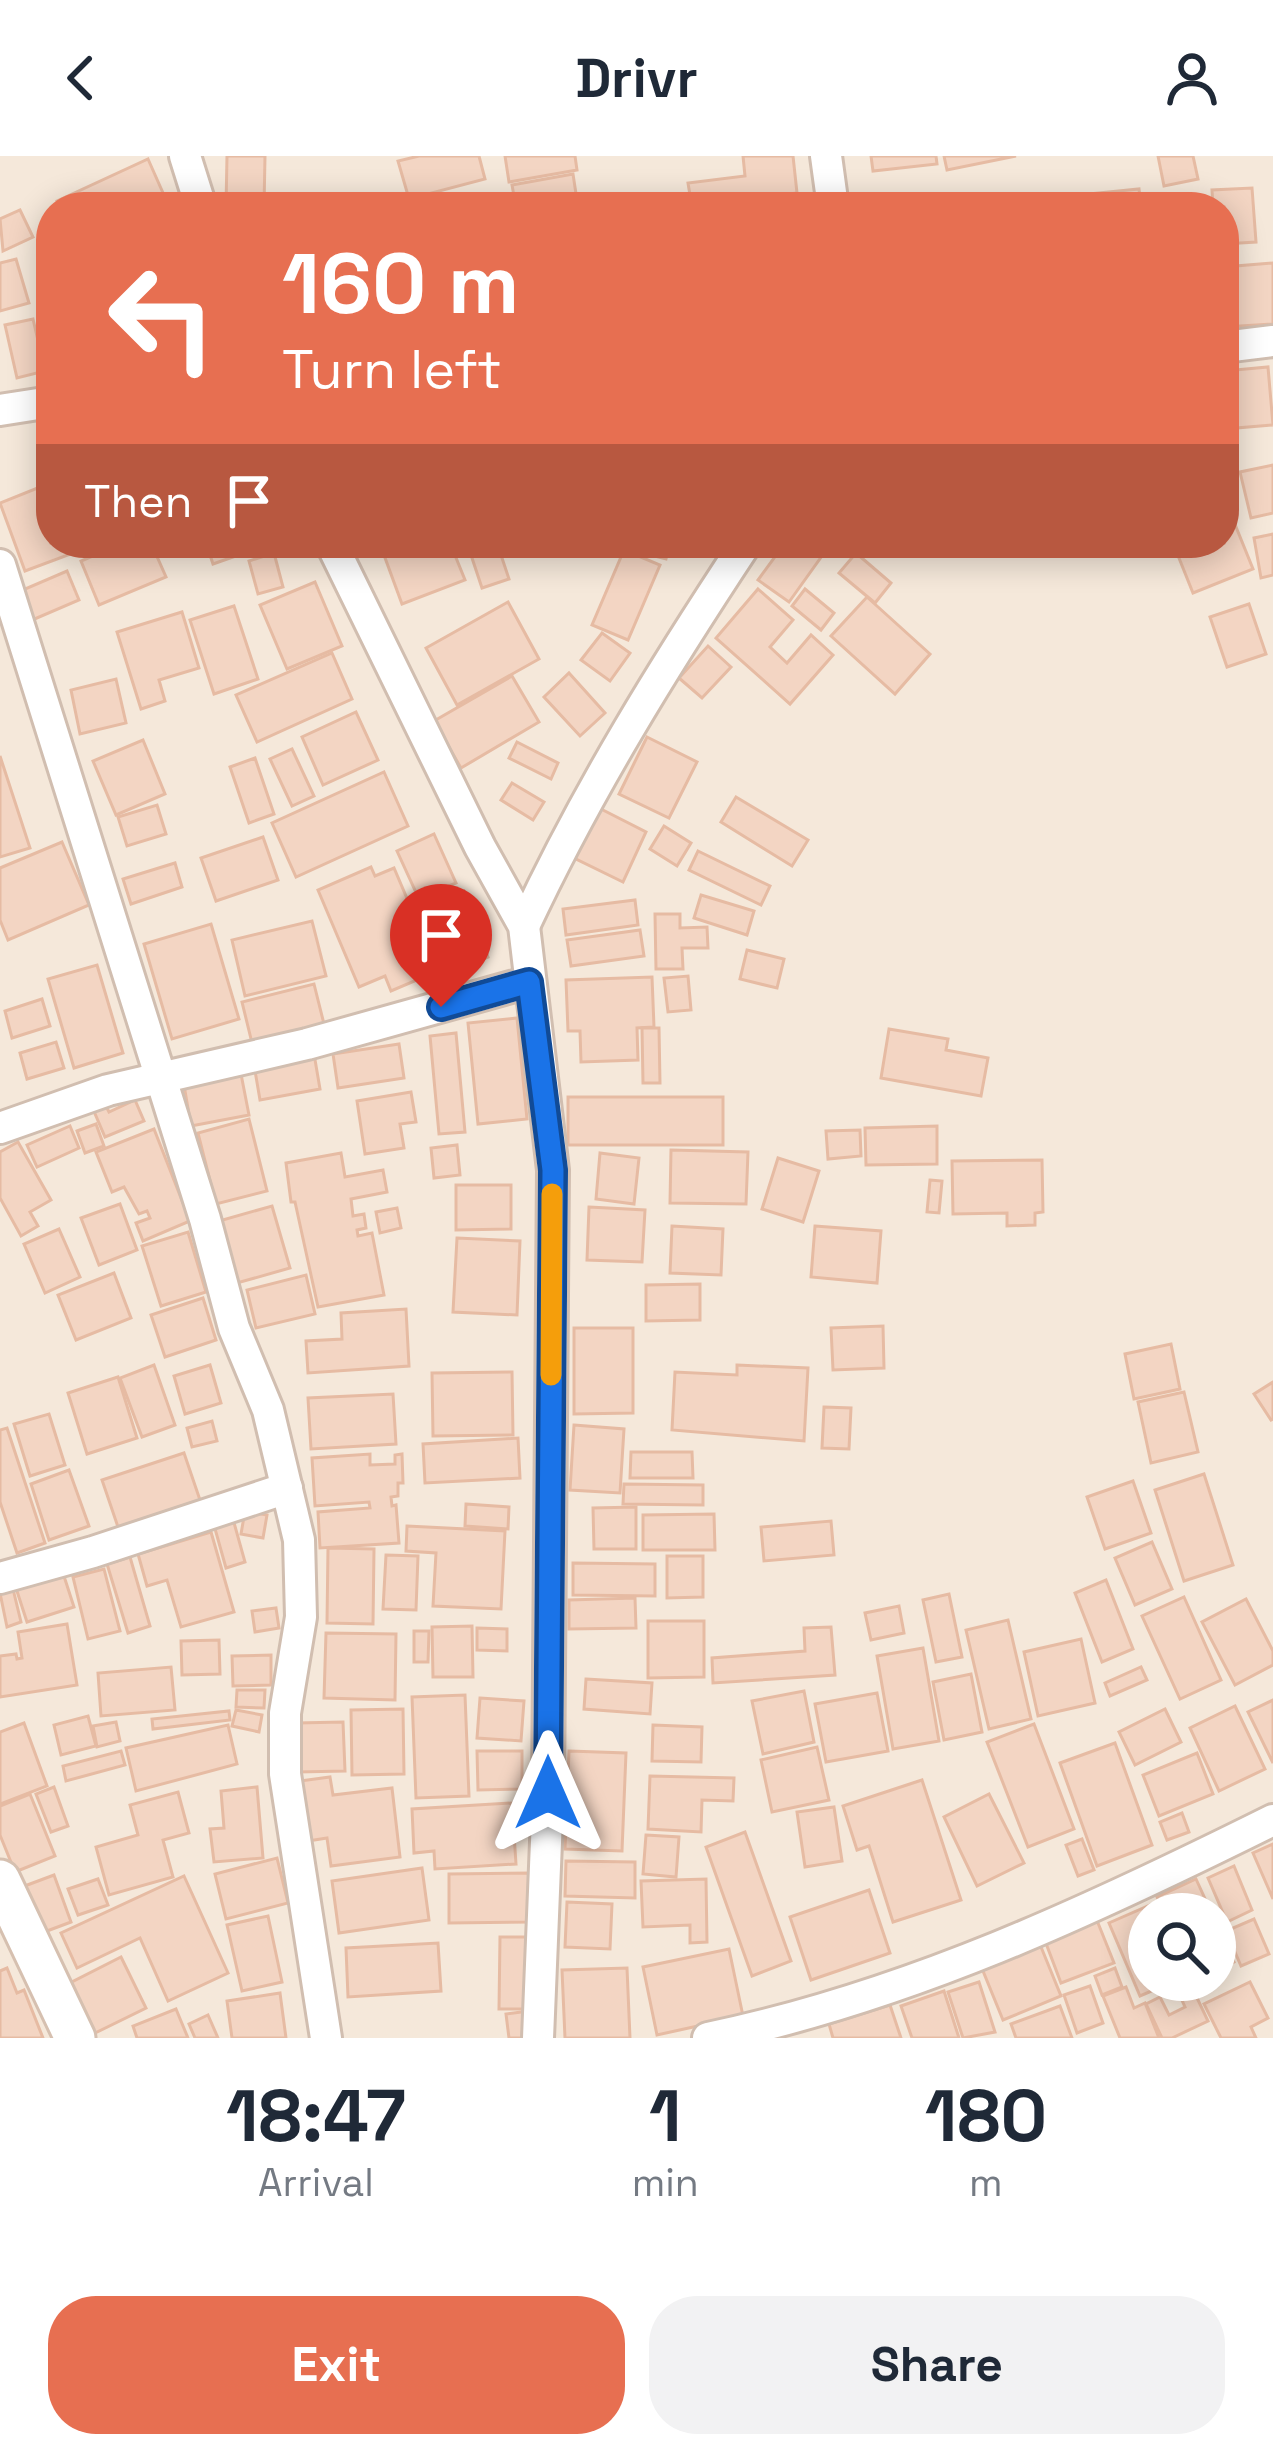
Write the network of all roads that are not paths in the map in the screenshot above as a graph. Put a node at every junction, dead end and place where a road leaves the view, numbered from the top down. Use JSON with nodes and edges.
{"nodes":[{"id":1,"x":185,"y":156,"type":"edge"},
{"id":2,"x":826,"y":156,"type":"edge"},
{"id":3,"x":196,"y":192,"type":"edge"},
{"id":4,"x":831,"y":192,"type":"edge"},
{"id":5,"x":1273,"y":341,"type":"edge"},
{"id":6,"x":1239,"y":345,"type":"edge"},
{"id":7,"x":36,"y":404,"type":"edge"},
{"id":8,"x":0,"y":410,"type":"edge"},
{"id":9,"x":338,"y":558,"type":"edge"},
{"id":10,"x":736,"y":558,"type":"edge"},
{"id":11,"x":0,"y":565,"type":"edge"},
{"id":12,"x":524,"y":926,"type":"junction"},
{"id":13,"x":529,"y":982,"type":"junction"},
{"id":14,"x":159,"y":1076,"type":"junction"},
{"id":15,"x":0,"y":1129,"type":"edge"},
{"id":16,"x":287,"y":1488,"type":"junction"},
{"id":17,"x":0,"y":1578,"type":"edge"},
{"id":18,"x":1273,"y":1820,"type":"edge"},
{"id":19,"x":5,"y":1903,"type":"edge"},
{"id":20,"x":790,"y":2030,"type":"edge"},
{"id":21,"x":75,"y":2038,"type":"edge"},
{"id":22,"x":326,"y":2038,"type":"edge"},
{"id":23,"x":538,"y":2038,"type":"edge"},
{"id":24,"x":708,"y":2038,"type":"edge"}],
"edges":[{"from":1,"to":3,"type":"street"},
{"from":2,"to":4,"type":"street"},
{"from":5,"to":6,"type":"street"},
{"from":7,"to":8,"type":"street"},
{"from":9,"to":12,"type":"street"},
{"from":10,"to":12,"type":"street"},
{"from":11,"to":14,"type":"street"},
{"from":12,"to":13,"type":"street"},
{"from":13,"to":14,"type":"street"},
{"from":13,"to":23,"type":"street"},
{"from":14,"to":15,"type":"street"},
{"from":14,"to":16,"type":"street"},
{"from":16,"to":17,"type":"street"},
{"from":16,"to":22,"type":"street"},
{"from":18,"to":20,"type":"street"},
{"from":19,"to":21,"type":"street"},
{"from":20,"to":24,"type":"street"}]}
